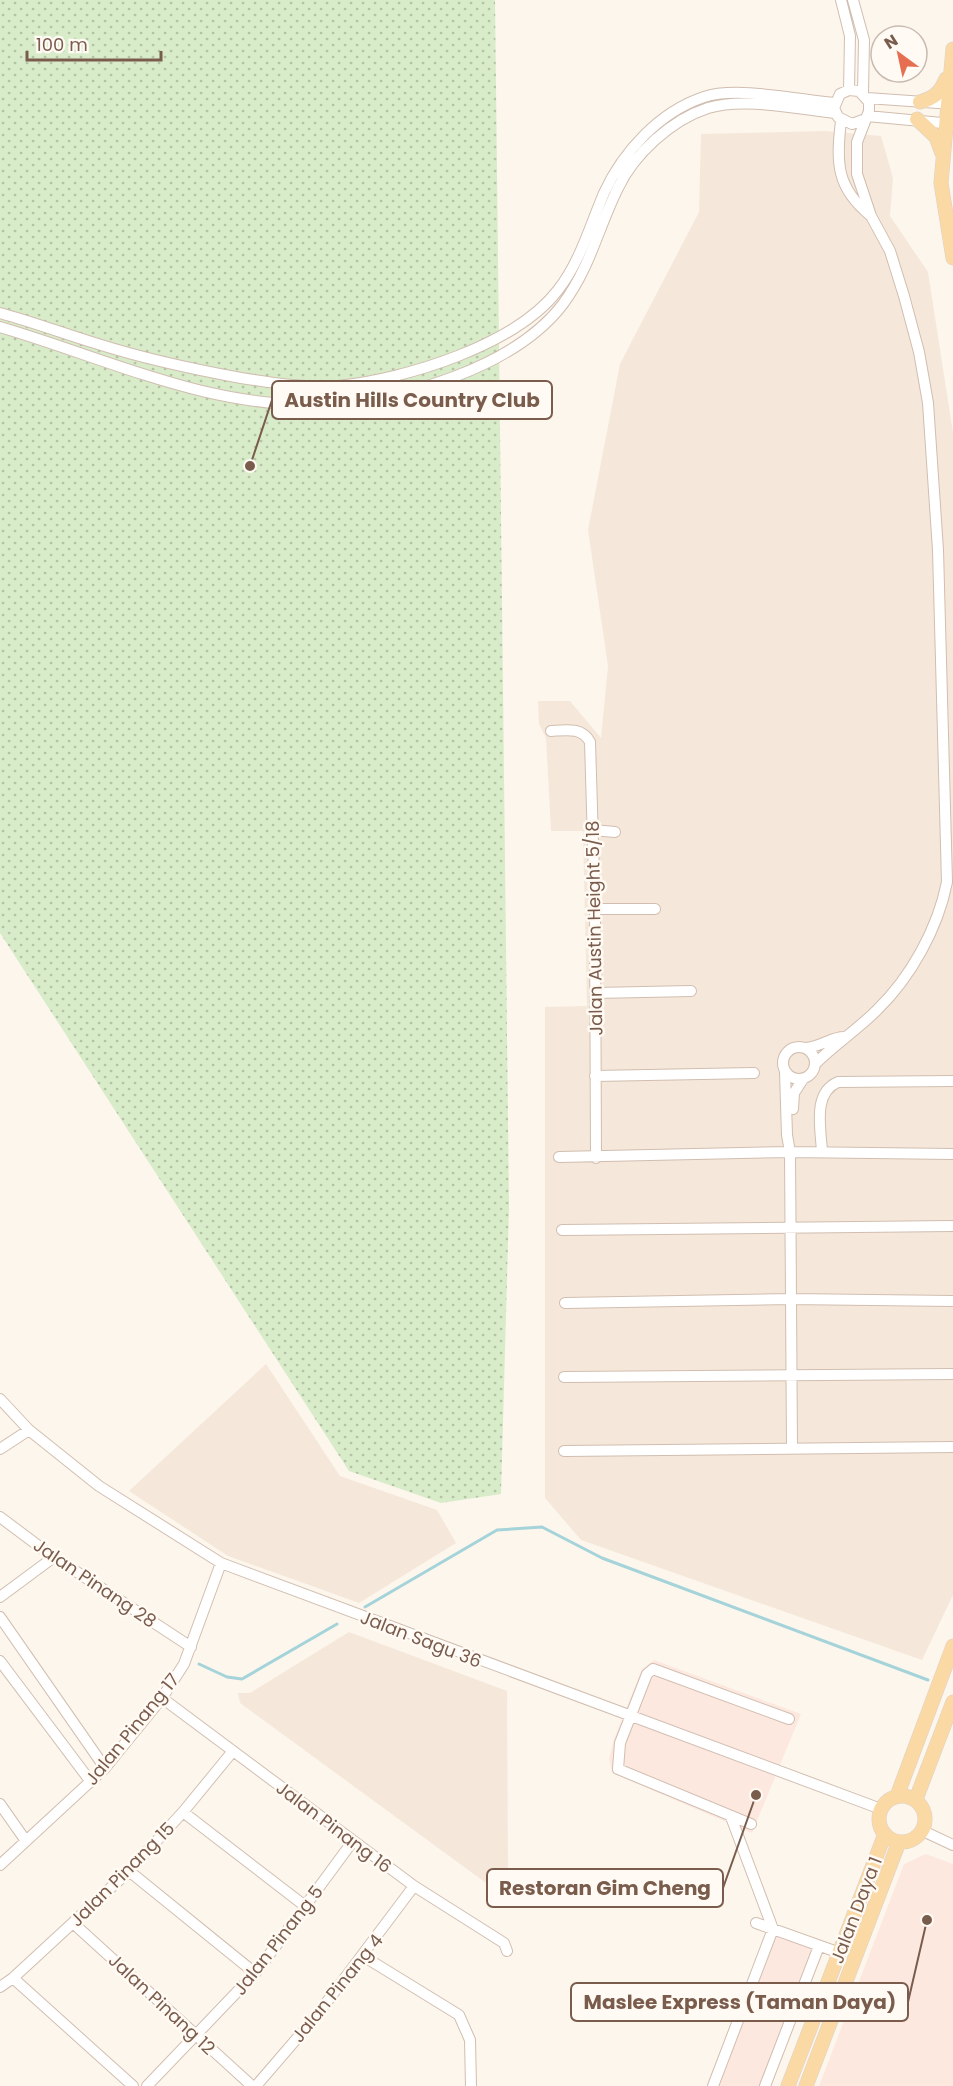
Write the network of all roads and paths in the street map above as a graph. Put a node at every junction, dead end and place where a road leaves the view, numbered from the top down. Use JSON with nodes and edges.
{"nodes":[{"id":1,"x":841,"y":0,"type":"edge"},
{"id":2,"x":853,"y":0,"type":"edge"},
{"id":3,"x":953,"y":49,"type":"edge"},
{"id":4,"x":950,"y":70,"type":"junction"},
{"id":5,"x":849,"y":90,"type":"junction"},
{"id":6,"x":865,"y":96,"type":"junction"},
{"id":7,"x":920,"y":102,"type":"junction"},
{"id":8,"x":950,"y":103,"type":"edge"},
{"id":9,"x":837,"y":112,"type":"junction"},
{"id":10,"x":865,"y":118,"type":"junction"},
{"id":11,"x":917,"y":119,"type":"junction"},
{"id":12,"x":949,"y":123,"type":"edge"},
{"id":13,"x":943,"y":155,"type":"junction"},
{"id":14,"x":871,"y":216,"type":"junction"},
{"id":15,"x":953,"y":258,"type":"edge"},
{"id":16,"x":0,"y":313,"type":"edge"},
{"id":17,"x":0,"y":327,"type":"edge"},
{"id":18,"x":551,"y":731,"type":"dead end"},
{"id":19,"x":593,"y":830,"type":"junction"},
{"id":20,"x":615,"y":832,"type":"dead end"},
{"id":21,"x":596,"y":909,"type":"junction"},
{"id":22,"x":655,"y":909,"type":"dead end"},
{"id":23,"x":691,"y":991,"type":"dead end"},
{"id":24,"x":596,"y":993,"type":"junction"},
{"id":25,"x":844,"y":1037,"type":"junction"},
{"id":26,"x":805,"y":1048,"type":"junction"},
{"id":27,"x":815,"y":1064,"type":"junction"},
{"id":28,"x":785,"y":1072,"type":"junction"},
{"id":29,"x":754,"y":1073,"type":"dead end"},
{"id":30,"x":595,"y":1076,"type":"junction"},
{"id":31,"x":803,"y":1079,"type":"junction"},
{"id":32,"x":953,"y":1081,"type":"edge"},
{"id":33,"x":790,"y":1147,"type":"junction"},
{"id":34,"x":822,"y":1152,"type":"junction"},
{"id":35,"x":953,"y":1154,"type":"edge"},
{"id":36,"x":559,"y":1157,"type":"dead end"},
{"id":37,"x":596,"y":1158,"type":"junction"},
{"id":38,"x":953,"y":1226,"type":"edge"},
{"id":39,"x":788,"y":1227,"type":"junction"},
{"id":40,"x":562,"y":1230,"type":"dead end"},
{"id":41,"x":790,"y":1299,"type":"junction"},
{"id":42,"x":953,"y":1301,"type":"edge"},
{"id":43,"x":565,"y":1303,"type":"dead end"},
{"id":44,"x":953,"y":1374,"type":"edge"},
{"id":45,"x":792,"y":1376,"type":"junction"},
{"id":46,"x":564,"y":1377,"type":"dead end"},
{"id":47,"x":0,"y":1399,"type":"edge"},
{"id":48,"x":29,"y":1430,"type":"junction"},
{"id":49,"x":953,"y":1447,"type":"edge"},
{"id":50,"x":792,"y":1448,"type":"junction"},
{"id":51,"x":0,"y":1449,"type":"edge"},
{"id":52,"x":564,"y":1451,"type":"dead end"},
{"id":53,"x":0,"y":1517,"type":"edge"},
{"id":54,"x":54,"y":1557,"type":"junction"},
{"id":55,"x":221,"y":1563,"type":"junction"},
{"id":56,"x":0,"y":1597,"type":"edge"},
{"id":57,"x":0,"y":1617,"type":"edge"},
{"id":58,"x":953,"y":1646,"type":"edge"},
{"id":59,"x":191,"y":1647,"type":"junction"},
{"id":60,"x":0,"y":1660,"type":"edge"},
{"id":61,"x":162,"y":1698,"type":"junction"},
{"id":62,"x":953,"y":1702,"type":"edge"},
{"id":63,"x":631,"y":1718,"type":"junction"},
{"id":64,"x":789,"y":1719,"type":"dead end"},
{"id":65,"x":233,"y":1751,"type":"junction"},
{"id":66,"x":105,"y":1768,"type":"junction"},
{"id":67,"x":91,"y":1782,"type":"junction"},
{"id":68,"x":897,"y":1796,"type":"junction"},
{"id":69,"x":916,"y":1799,"type":"junction"},
{"id":70,"x":0,"y":1804,"type":"edge"},
{"id":71,"x":881,"y":1809,"type":"junction"},
{"id":72,"x":183,"y":1812,"type":"junction"},
{"id":73,"x":731,"y":1817,"type":"junction"},
{"id":74,"x":751,"y":1824,"type":"dead end"},
{"id":75,"x":923,"y":1830,"type":"junction"},
{"id":76,"x":885,"y":1834,"type":"junction"},
{"id":77,"x":27,"y":1841,"type":"junction"},
{"id":78,"x":353,"y":1841,"type":"junction"},
{"id":79,"x":899,"y":1842,"type":"junction"},
{"id":80,"x":953,"y":1845,"type":"edge"},
{"id":81,"x":0,"y":1865,"type":"edge"},
{"id":82,"x":129,"y":1871,"type":"junction"},
{"id":83,"x":414,"y":1886,"type":"junction"},
{"id":84,"x":306,"y":1906,"type":"junction"},
{"id":85,"x":73,"y":1923,"type":"junction"},
{"id":86,"x":756,"y":1923,"type":"dead end"},
{"id":87,"x":773,"y":1929,"type":"junction"},
{"id":88,"x":819,"y":1946,"type":"junction"},
{"id":89,"x":507,"y":1951,"type":"dead end"},
{"id":90,"x":840,"y":1953,"type":"junction"},
{"id":91,"x":363,"y":1956,"type":"junction"},
{"id":92,"x":255,"y":1973,"type":"junction"},
{"id":93,"x":13,"y":1978,"type":"junction"},
{"id":94,"x":0,"y":1987,"type":"edge"},
{"id":95,"x":195,"y":2035,"type":"junction"},
{"id":96,"x":133,"y":2086,"type":"edge"},
{"id":97,"x":147,"y":2086,"type":"edge"},
{"id":98,"x":254,"y":2086,"type":"edge"},
{"id":99,"x":471,"y":2086,"type":"edge"},
{"id":100,"x":714,"y":2086,"type":"edge"},
{"id":101,"x":765,"y":2086,"type":"edge"},
{"id":102,"x":789,"y":2086,"type":"edge"},
{"id":103,"x":806,"y":2086,"type":"edge"}],
"edges":[{"from":1,"to":5,"type":"street"},
{"from":2,"to":6,"type":"street"},
{"from":3,"to":4,"type":"main road"},
{"from":4,"to":7,"type":"main road"},
{"from":4,"to":8,"type":"main road"},
{"from":5,"to":6,"type":"street"},
{"from":5,"to":9,"type":"street"},
{"from":6,"to":7,"type":"street"},
{"from":6,"to":10,"type":"street"},
{"from":7,"to":8,"type":"street"},
{"from":8,"to":12,"type":"main road"},
{"from":9,"to":10,"type":"street"},
{"from":9,"to":14,"type":"street"},
{"from":9,"to":16,"type":"street"},
{"from":9,"to":17,"type":"street"},
{"from":10,"to":11,"type":"street"},
{"from":10,"to":14,"type":"street"},
{"from":11,"to":12,"type":"street"},
{"from":11,"to":13,"type":"main road"},
{"from":12,"to":13,"type":"main road"},
{"from":13,"to":15,"type":"main road"},
{"from":14,"to":25,"type":"street"},
{"from":18,"to":19,"type":"street","name":"Jalan Austin Height 5/18"},
{"from":19,"to":20,"type":"street"},
{"from":19,"to":21,"type":"street","name":"Jalan Austin Height 5/18"},
{"from":21,"to":22,"type":"street"},
{"from":21,"to":24,"type":"street","name":"Jalan Austin Height 5/18"},
{"from":23,"to":24,"type":"street"},
{"from":24,"to":30,"type":"street","name":"Jalan Austin Height 5/18"},
{"from":25,"to":26,"type":"street"},
{"from":25,"to":27,"type":"street"},
{"from":26,"to":27,"type":"street"},
{"from":26,"to":28,"type":"street"},
{"from":27,"to":31,"type":"street"},
{"from":28,"to":31,"type":"street"},
{"from":28,"to":33,"type":"street"},
{"from":29,"to":30,"type":"street"},
{"from":30,"to":37,"type":"street","name":"Jalan Austin Height 5/18"},
{"from":31,"to":33,"type":"street"},
{"from":32,"to":34,"type":"street"},
{"from":33,"to":34,"type":"street"},
{"from":33,"to":37,"type":"street"},
{"from":33,"to":39,"type":"street"},
{"from":34,"to":35,"type":"street"},
{"from":36,"to":37,"type":"street"},
{"from":38,"to":39,"type":"street"},
{"from":39,"to":40,"type":"street"},
{"from":39,"to":41,"type":"street"},
{"from":41,"to":42,"type":"street"},
{"from":41,"to":43,"type":"street"},
{"from":41,"to":45,"type":"street"},
{"from":44,"to":45,"type":"street"},
{"from":45,"to":46,"type":"street"},
{"from":45,"to":50,"type":"street"},
{"from":47,"to":48,"type":"street","name":"Jalan Sagu 36"},
{"from":48,"to":51,"type":"street"},
{"from":48,"to":55,"type":"street","name":"Jalan Sagu 36"},
{"from":49,"to":50,"type":"street"},
{"from":50,"to":52,"type":"street"},
{"from":53,"to":54,"type":"street","name":"Jalan Pinang 28"},
{"from":54,"to":56,"type":"street"},
{"from":54,"to":59,"type":"street","name":"Jalan Pinang 28"},
{"from":55,"to":59,"type":"street","name":"Jalan Pinang 17"},
{"from":55,"to":63,"type":"street","name":"Jalan Sagu 36"},
{"from":57,"to":66,"type":"street"},
{"from":58,"to":68,"type":"main road"},
{"from":59,"to":61,"type":"street","name":"Jalan Pinang 17"},
{"from":60,"to":67,"type":"street"},
{"from":61,"to":65,"type":"street","name":"Jalan Pinang 16"},
{"from":61,"to":66,"type":"street","name":"Jalan Pinang 17"},
{"from":62,"to":69,"type":"main road"},
{"from":63,"to":64,"type":"street"},
{"from":63,"to":71,"type":"street","name":"Jalan Sagu 36"},
{"from":63,"to":73,"type":"street"},
{"from":65,"to":72,"type":"street","name":"Jalan Pinang 15"},
{"from":65,"to":78,"type":"street","name":"Jalan Pinang 16"},
{"from":66,"to":67,"type":"street","name":"Jalan Pinang 17"},
{"from":67,"to":77,"type":"street","name":"Jalan Pinang 17"},
{"from":68,"to":69,"type":"main road"},
{"from":68,"to":71,"type":"main road"},
{"from":69,"to":75,"type":"main road"},
{"from":70,"to":77,"type":"street"},
{"from":71,"to":76,"type":"main road"},
{"from":72,"to":82,"type":"street","name":"Jalan Pinang 15"},
{"from":72,"to":84,"type":"street"},
{"from":73,"to":74,"type":"street"},
{"from":73,"to":87,"type":"street"},
{"from":75,"to":79,"type":"main road"},
{"from":75,"to":80,"type":"street"},
{"from":76,"to":79,"type":"main road"},
{"from":76,"to":90,"type":"main road","name":"Jalan Daya 1"},
{"from":77,"to":81,"type":"street","name":"Jalan Pinang 17"},
{"from":78,"to":83,"type":"street","name":"Jalan Pinang 16"},
{"from":78,"to":84,"type":"street","name":"Jalan Pinang 5"},
{"from":79,"to":103,"type":"main road","name":"Jalan Daya 1"},
{"from":82,"to":85,"type":"street","name":"Jalan Pinang 15"},
{"from":82,"to":92,"type":"street"},
{"from":83,"to":89,"type":"street","name":"Jalan Pinang 16"},
{"from":83,"to":91,"type":"street","name":"Jalan Pinang 4"},
{"from":84,"to":92,"type":"street","name":"Jalan Pinang 5"},
{"from":85,"to":93,"type":"street","name":"Jalan Pinang 15"},
{"from":85,"to":95,"type":"street","name":"Jalan Pinang 12"},
{"from":86,"to":87,"type":"street"},
{"from":87,"to":88,"type":"street"},
{"from":87,"to":100,"type":"street"},
{"from":88,"to":90,"type":"street"},
{"from":88,"to":101,"type":"street"},
{"from":90,"to":102,"type":"main road","name":"Jalan Daya 1"},
{"from":91,"to":98,"type":"street","name":"Jalan Pinang 4"},
{"from":91,"to":99,"type":"street"},
{"from":92,"to":95,"type":"street","name":"Jalan Pinang 5"},
{"from":93,"to":94,"type":"street","name":"Jalan Pinang 15"},
{"from":93,"to":96,"type":"street"},
{"from":95,"to":97,"type":"street","name":"Jalan Pinang 5"},
{"from":95,"to":98,"type":"street","name":"Jalan Pinang 12"}]}
